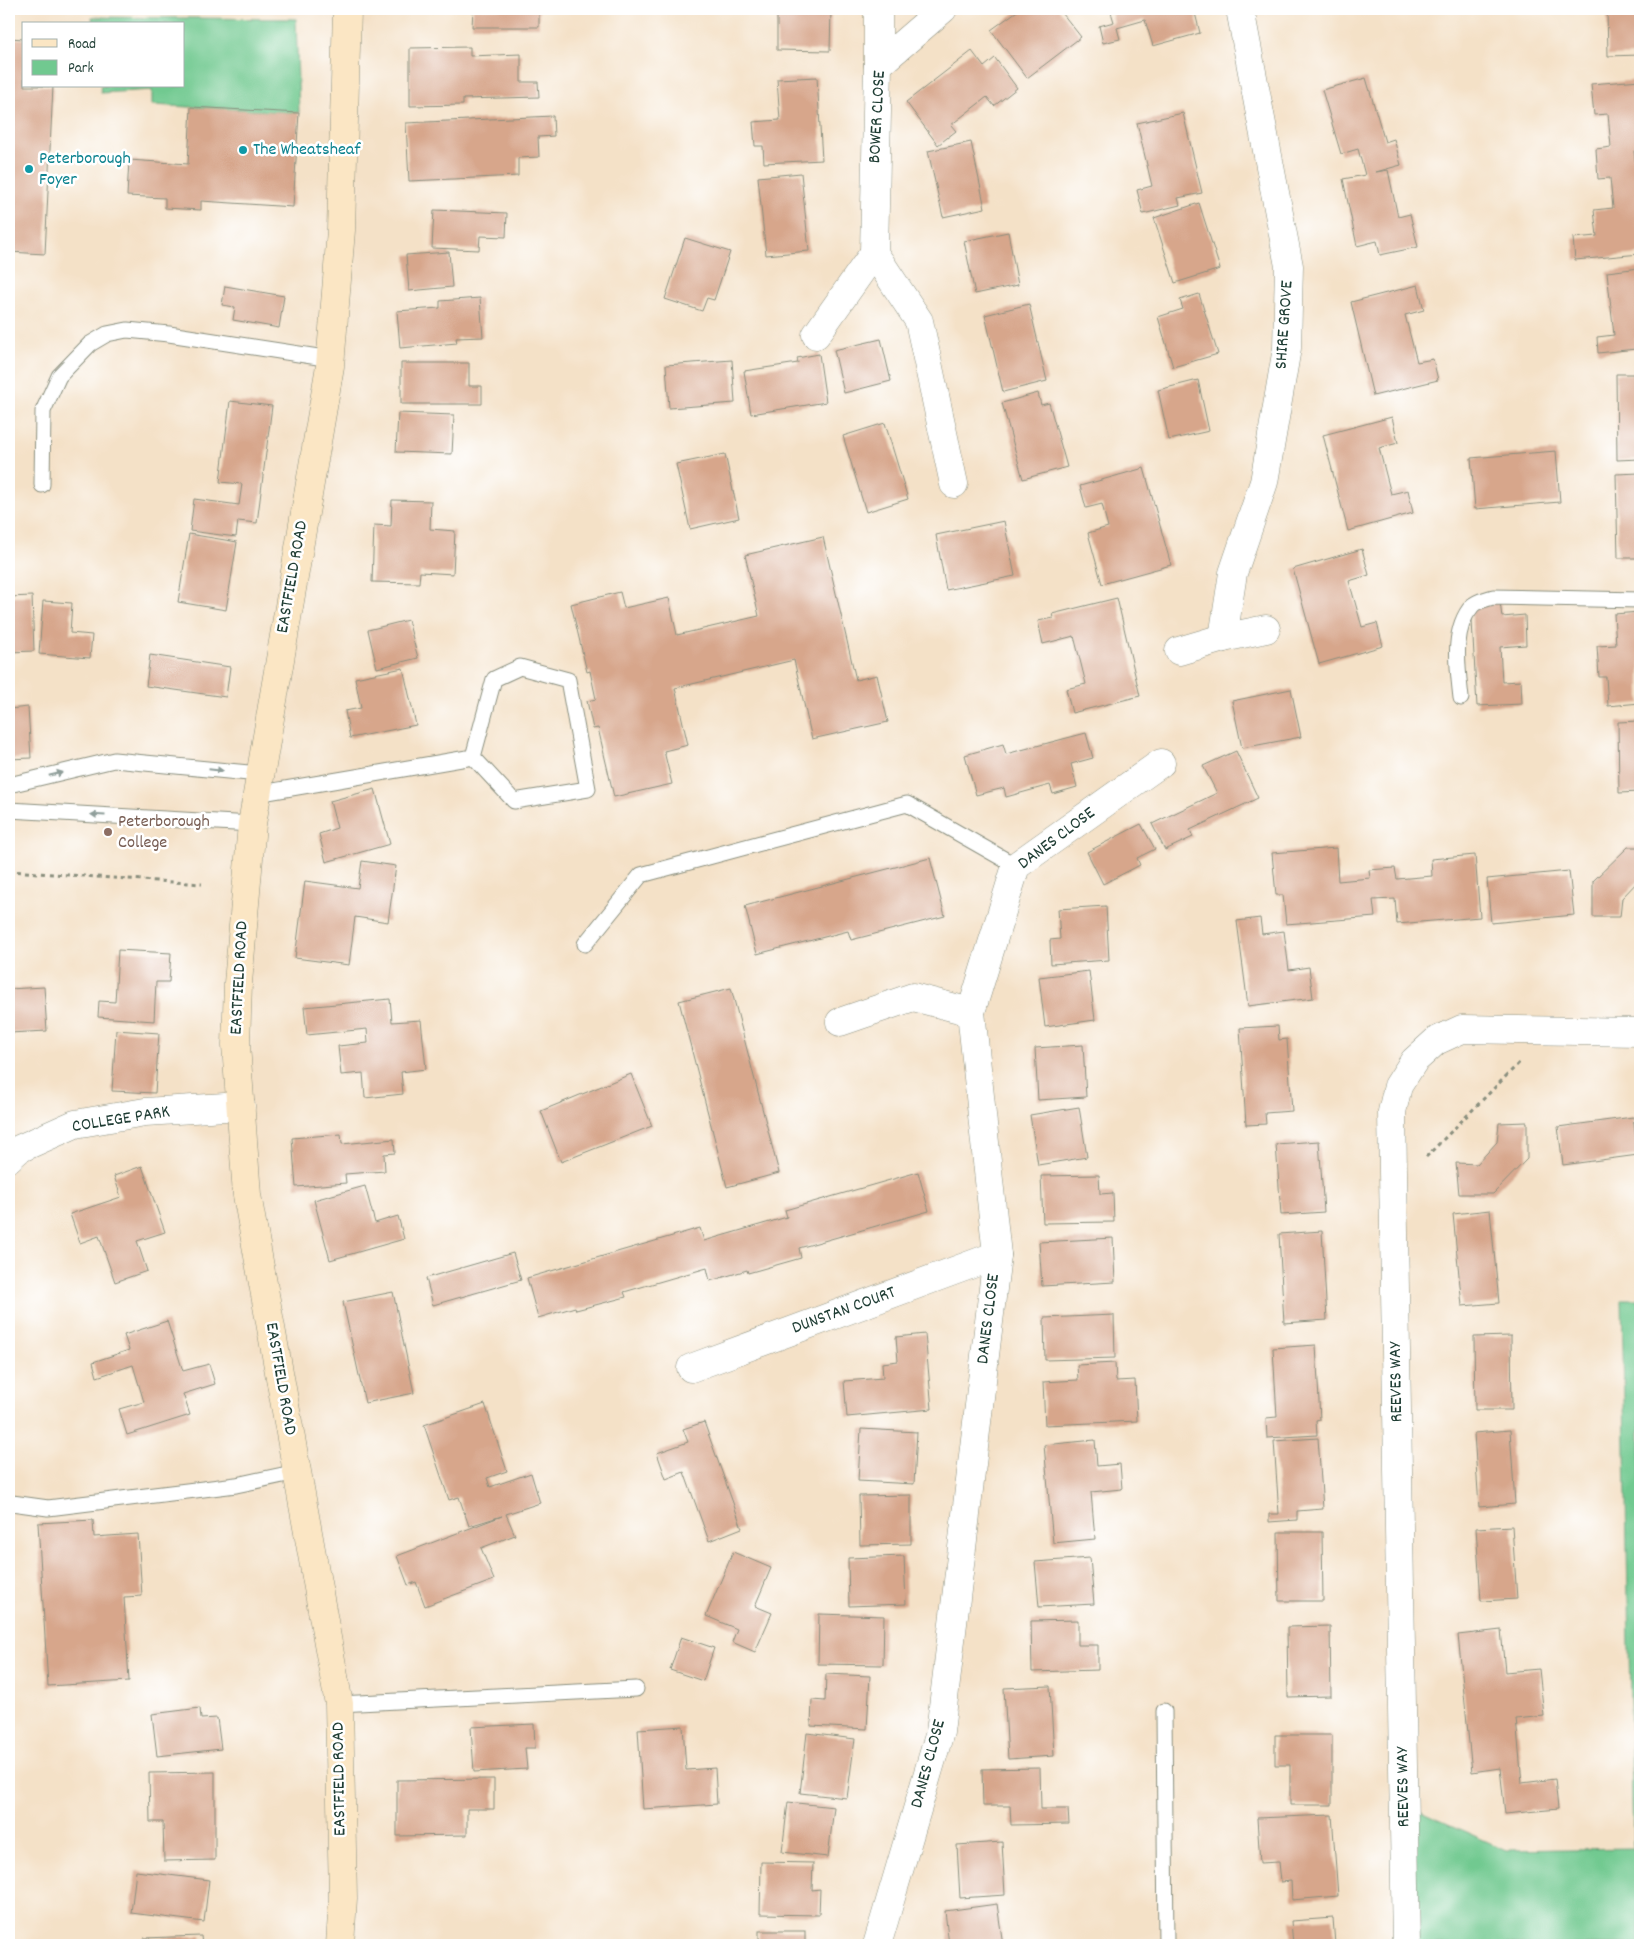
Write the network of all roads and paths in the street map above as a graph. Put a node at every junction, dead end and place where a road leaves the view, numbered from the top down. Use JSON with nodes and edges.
{"nodes":[{"id":1,"x":347,"y":9,"type":"edge"},
{"id":2,"x":878,"y":9,"type":"edge"},
{"id":3,"x":943,"y":9,"type":"edge"},
{"id":4,"x":1240,"y":9,"type":"edge"},
{"id":5,"x":878,"y":64,"type":"junction"},
{"id":6,"x":874,"y":253,"type":"junction"},
{"id":7,"x":816,"y":335,"type":"dead end"},
{"id":8,"x":331,"y":359,"type":"junction"},
{"id":9,"x":954,"y":484,"type":"dead end"},
{"id":10,"x":42,"y":485,"type":"dead end"},
{"id":11,"x":1640,"y":600,"type":"edge"},
{"id":12,"x":1266,"y":629,"type":"dead end"},
{"id":13,"x":1223,"y":638,"type":"junction"},
{"id":14,"x":1179,"y":651,"type":"dead end"},
{"id":15,"x":1461,"y":698,"type":"dead end"},
{"id":16,"x":473,"y":757,"type":"junction"},
{"id":17,"x":1161,"y":763,"type":"dead end"},
{"id":18,"x":257,"y":784,"type":"junction"},
{"id":19,"x":9,"y":786,"type":"edge"},
{"id":20,"x":9,"y":810,"type":"edge"},
{"id":21,"x":252,"y":824,"type":"junction"},
{"id":22,"x":1016,"y":866,"type":"junction"},
{"id":23,"x":9,"y":871,"type":"edge"},
{"id":24,"x":202,"y":884,"type":"dead end"},
{"id":25,"x":585,"y":944,"type":"dead end"},
{"id":26,"x":972,"y":1012,"type":"junction"},
{"id":27,"x":840,"y":1022,"type":"dead end"},
{"id":28,"x":1523,"y":1030,"type":"junction"},
{"id":29,"x":1640,"y":1032,"type":"edge"},
{"id":30,"x":240,"y":1106,"type":"junction"},
{"id":31,"x":9,"y":1158,"type":"edge"},
{"id":32,"x":1394,"y":1165,"type":"junction"},
{"id":33,"x":997,"y":1255,"type":"junction"},
{"id":34,"x":691,"y":1368,"type":"dead end"},
{"id":35,"x":297,"y":1472,"type":"junction"},
{"id":36,"x":12,"y":1503,"type":"dead end"},
{"id":37,"x":636,"y":1688,"type":"dead end"},
{"id":38,"x":339,"y":1704,"type":"junction"},
{"id":39,"x":1164,"y":1711,"type":"dead end"},
{"id":40,"x":340,"y":1945,"type":"edge"},
{"id":41,"x":877,"y":1945,"type":"edge"},
{"id":42,"x":1166,"y":1945,"type":"edge"},
{"id":43,"x":1406,"y":1945,"type":"edge"}],
"edges":[{"from":1,"to":8,"type":"street","name":"EASTFIELD ROAD"},
{"from":2,"to":5,"type":"street"},
{"from":3,"to":5,"type":"street","name":"BOWER CLOSE"},
{"from":4,"to":13,"type":"street","name":"SHIRE GROVE"},
{"from":5,"to":6,"type":"street","name":"BOWER CLOSE"},
{"from":6,"to":7,"type":"street"},
{"from":6,"to":9,"type":"street"},
{"from":8,"to":10,"type":"lane"},
{"from":8,"to":18,"type":"street","name":"EASTFIELD ROAD"},
{"from":11,"to":15,"type":"lane"},
{"from":12,"to":13,"type":"street"},
{"from":13,"to":14,"type":"street"},
{"from":16,"to":16,"type":"lane"},
{"from":16,"to":18,"type":"lane"},
{"from":17,"to":22,"type":"street","name":"DANES CLOSE"},
{"from":19,"to":18,"type":"lane","one_way":true},
{"from":18,"to":21,"type":"street","name":"EASTFIELD ROAD"},
{"from":21,"to":20,"type":"lane","one_way":true},
{"from":21,"to":30,"type":"street","name":"EASTFIELD ROAD"},
{"from":22,"to":25,"type":"lane"},
{"from":22,"to":26,"type":"street","name":"DANES CLOSE"},
{"from":23,"to":24,"type":"path"},
{"from":26,"to":27,"type":"street"},
{"from":26,"to":33,"type":"street","name":"DANES CLOSE"},
{"from":28,"to":29,"type":"street","name":"REEVES WAY"},
{"from":28,"to":32,"type":"path"},
{"from":28,"to":32,"type":"street","name":"REEVES WAY"},
{"from":30,"to":31,"type":"street","name":"COLLEGE PARK"},
{"from":30,"to":35,"type":"street","name":"EASTFIELD ROAD"},
{"from":32,"to":43,"type":"street","name":"REEVES WAY"},
{"from":33,"to":34,"type":"street","name":"DUNSTAN COURT"},
{"from":33,"to":41,"type":"street","name":"DANES CLOSE"},
{"from":35,"to":36,"type":"lane"},
{"from":35,"to":38,"type":"street","name":"EASTFIELD ROAD"},
{"from":37,"to":38,"type":"lane"},
{"from":38,"to":40,"type":"street","name":"EASTFIELD ROAD"},
{"from":39,"to":42,"type":"lane"}]}
